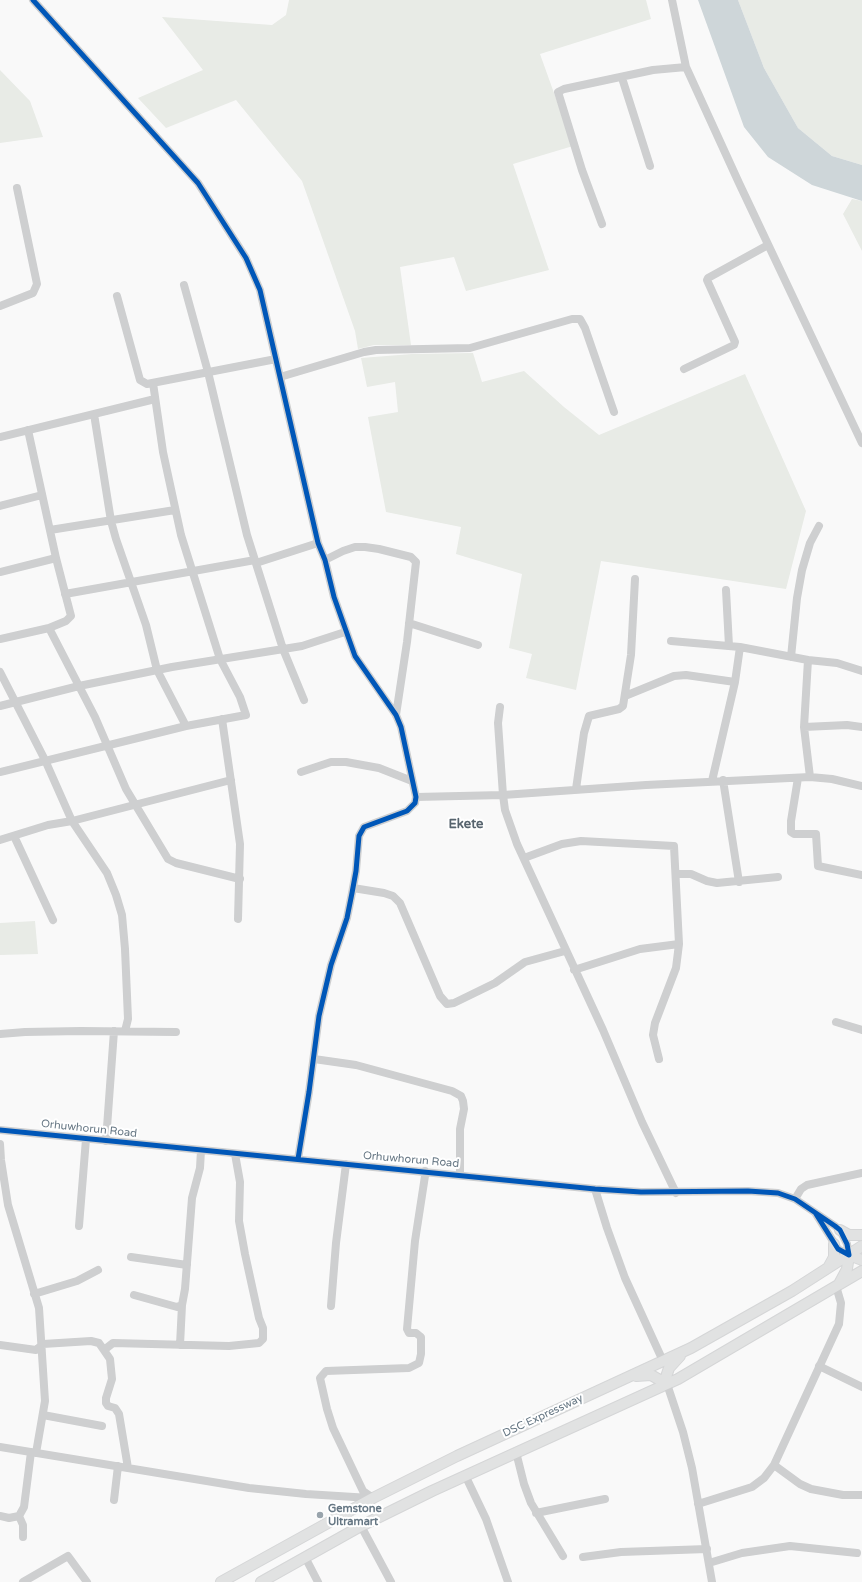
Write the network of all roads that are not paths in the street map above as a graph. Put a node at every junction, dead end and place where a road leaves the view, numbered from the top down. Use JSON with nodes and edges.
{"nodes":[{"id":1,"x":33,"y":0,"type":"edge"},
{"id":2,"x":672,"y":0,"type":"edge"},
{"id":3,"x":686,"y":67,"type":"junction"},
{"id":4,"x":622,"y":78,"type":"junction"},
{"id":5,"x":650,"y":166,"type":"dead end"},
{"id":6,"x":17,"y":188,"type":"dead end"},
{"id":7,"x":602,"y":224,"type":"dead end"},
{"id":8,"x":768,"y":244,"type":"junction"},
{"id":9,"x":184,"y":285,"type":"dead end"},
{"id":10,"x":117,"y":296,"type":"dead end"},
{"id":11,"x":0,"y":306,"type":"edge"},
{"id":12,"x":276,"y":359,"type":"junction"},
{"id":13,"x":684,"y":369,"type":"dead end"},
{"id":14,"x":208,"y":372,"type":"junction"},
{"id":15,"x":280,"y":377,"type":"junction"},
{"id":16,"x":153,"y":383,"type":"junction"},
{"id":17,"x":155,"y":399,"type":"junction"},
{"id":18,"x":614,"y":412,"type":"dead end"},
{"id":19,"x":94,"y":414,"type":"junction"},
{"id":20,"x":28,"y":430,"type":"junction"},
{"id":21,"x":0,"y":437,"type":"edge"},
{"id":22,"x":862,"y":442,"type":"edge"},
{"id":23,"x":42,"y":495,"type":"junction"},
{"id":24,"x":0,"y":506,"type":"edge"},
{"id":25,"x":175,"y":510,"type":"junction"},
{"id":26,"x":111,"y":521,"type":"junction"},
{"id":27,"x":819,"y":526,"type":"dead end"},
{"id":28,"x":50,"y":530,"type":"junction"},
{"id":29,"x":318,"y":543,"type":"junction"},
{"id":30,"x":56,"y":558,"type":"junction"},
{"id":31,"x":325,"y":560,"type":"junction"},
{"id":32,"x":256,"y":561,"type":"junction"},
{"id":33,"x":193,"y":571,"type":"junction"},
{"id":34,"x":0,"y":572,"type":"edge"},
{"id":35,"x":635,"y":579,"type":"dead end"},
{"id":36,"x":132,"y":583,"type":"junction"},
{"id":37,"x":726,"y":590,"type":"dead end"},
{"id":38,"x":65,"y":594,"type":"junction"},
{"id":39,"x":409,"y":623,"type":"junction"},
{"id":40,"x":49,"y":628,"type":"junction"},
{"id":41,"x":345,"y":632,"type":"junction"},
{"id":42,"x":0,"y":639,"type":"edge"},
{"id":43,"x":671,"y":641,"type":"dead end"},
{"id":44,"x":478,"y":644,"type":"dead end"},
{"id":45,"x":729,"y":646,"type":"junction"},
{"id":46,"x":740,"y":647,"type":"junction"},
{"id":47,"x":283,"y":649,"type":"junction"},
{"id":48,"x":791,"y":657,"type":"junction"},
{"id":49,"x":220,"y":659,"type":"junction"},
{"id":50,"x":808,"y":660,"type":"junction"},
{"id":51,"x":157,"y":670,"type":"junction"},
{"id":52,"x":862,"y":671,"type":"edge"},
{"id":53,"x":0,"y":672,"type":"edge"},
{"id":54,"x":735,"y":682,"type":"junction"},
{"id":55,"x":79,"y":686,"type":"junction"},
{"id":56,"x":625,"y":696,"type":"junction"},
{"id":57,"x":304,"y":700,"type":"dead end"},
{"id":58,"x":15,"y":702,"type":"junction"},
{"id":59,"x":0,"y":706,"type":"edge"},
{"id":60,"x":500,"y":707,"type":"dead end"},
{"id":61,"x":396,"y":715,"type":"junction"},
{"id":62,"x":222,"y":719,"type":"junction"},
{"id":63,"x":186,"y":726,"type":"junction"},
{"id":64,"x":804,"y":727,"type":"junction"},
{"id":65,"x":862,"y":727,"type":"edge"},
{"id":66,"x":106,"y":745,"type":"junction"},
{"id":67,"x":45,"y":760,"type":"junction"},
{"id":68,"x":0,"y":772,"type":"edge"},
{"id":69,"x":301,"y":772,"type":"dead end"},
{"id":70,"x":810,"y":777,"type":"junction"},
{"id":71,"x":798,"y":778,"type":"junction"},
{"id":72,"x":231,"y":780,"type":"junction"},
{"id":73,"x":723,"y":780,"type":"junction"},
{"id":74,"x":412,"y":781,"type":"junction"},
{"id":75,"x":712,"y":781,"type":"junction"},
{"id":76,"x":862,"y":786,"type":"edge"},
{"id":77,"x":576,"y":789,"type":"junction"},
{"id":78,"x":503,"y":795,"type":"junction"},
{"id":79,"x":416,"y":797,"type":"junction"},
{"id":80,"x":136,"y":805,"type":"junction"},
{"id":81,"x":72,"y":821,"type":"junction"},
{"id":82,"x":14,"y":836,"type":"junction"},
{"id":83,"x":0,"y":840,"type":"edge"},
{"id":84,"x":524,"y":858,"type":"junction"},
{"id":85,"x":676,"y":874,"type":"junction"},
{"id":86,"x":862,"y":875,"type":"edge"},
{"id":87,"x":778,"y":877,"type":"dead end"},
{"id":88,"x":240,"y":878,"type":"junction"},
{"id":89,"x":739,"y":882,"type":"junction"},
{"id":90,"x":353,"y":888,"type":"junction"},
{"id":91,"x":238,"y":919,"type":"dead end"},
{"id":92,"x":53,"y":920,"type":"dead end"},
{"id":93,"x":679,"y":944,"type":"junction"},
{"id":94,"x":565,"y":950,"type":"junction"},
{"id":95,"x":574,"y":970,"type":"junction"},
{"id":96,"x":836,"y":1022,"type":"dead end"},
{"id":97,"x":862,"y":1030,"type":"edge"},
{"id":98,"x":114,"y":1031,"type":"junction"},
{"id":99,"x":126,"y":1031,"type":"junction"},
{"id":100,"x":176,"y":1032,"type":"dead end"},
{"id":101,"x":0,"y":1034,"type":"edge"},
{"id":102,"x":314,"y":1059,"type":"junction"},
{"id":103,"x":659,"y":1059,"type":"dead end"},
{"id":104,"x":0,"y":1130,"type":"edge"},
{"id":105,"x":86,"y":1139,"type":"junction"},
{"id":106,"x":106,"y":1141,"type":"junction"},
{"id":107,"x":0,"y":1144,"type":"edge"},
{"id":108,"x":201,"y":1150,"type":"junction"},
{"id":109,"x":235,"y":1154,"type":"junction"},
{"id":110,"x":298,"y":1158,"type":"junction"},
{"id":111,"x":346,"y":1164,"type":"junction"},
{"id":112,"x":425,"y":1171,"type":"junction"},
{"id":113,"x":862,"y":1173,"type":"edge"},
{"id":114,"x":460,"y":1175,"type":"junction"},
{"id":115,"x":595,"y":1189,"type":"junction"},
{"id":116,"x":676,"y":1193,"type":"junction"},
{"id":117,"x":795,"y":1199,"type":"junction"},
{"id":118,"x":816,"y":1214,"type":"junction"},
{"id":119,"x":79,"y":1226,"type":"dead end"},
{"id":120,"x":840,"y":1230,"type":"junction"},
{"id":121,"x":862,"y":1236,"type":"edge"},
{"id":122,"x":834,"y":1244,"type":"junction"},
{"id":123,"x":862,"y":1246,"type":"edge"},
{"id":124,"x":849,"y":1255,"type":"junction"},
{"id":125,"x":131,"y":1257,"type":"dead end"},
{"id":126,"x":862,"y":1260,"type":"edge"},
{"id":127,"x":187,"y":1265,"type":"junction"},
{"id":128,"x":98,"y":1270,"type":"dead end"},
{"id":129,"x":827,"y":1270,"type":"junction"},
{"id":130,"x":862,"y":1271,"type":"edge"},
{"id":131,"x":836,"y":1286,"type":"junction"},
{"id":132,"x":34,"y":1294,"type":"junction"},
{"id":133,"x":134,"y":1295,"type":"dead end"},
{"id":134,"x":182,"y":1305,"type":"junction"},
{"id":135,"x":331,"y":1306,"type":"dead end"},
{"id":136,"x":43,"y":1344,"type":"junction"},
{"id":137,"x":0,"y":1345,"type":"edge"},
{"id":138,"x":180,"y":1345,"type":"junction"},
{"id":139,"x":691,"y":1348,"type":"junction"},
{"id":140,"x":104,"y":1350,"type":"junction"},
{"id":141,"x":663,"y":1361,"type":"junction"},
{"id":142,"x":819,"y":1366,"type":"junction"},
{"id":143,"x":631,"y":1376,"type":"junction"},
{"id":144,"x":668,"y":1384,"type":"junction"},
{"id":145,"x":862,"y":1387,"type":"edge"},
{"id":146,"x":44,"y":1415,"type":"junction"},
{"id":147,"x":102,"y":1426,"type":"dead end"},
{"id":148,"x":0,"y":1447,"type":"edge"},
{"id":149,"x":516,"y":1452,"type":"junction"},
{"id":150,"x":33,"y":1453,"type":"junction"},
{"id":151,"x":774,"y":1465,"type":"junction"},
{"id":152,"x":118,"y":1466,"type":"junction"},
{"id":153,"x":128,"y":1468,"type":"junction"},
{"id":154,"x":465,"y":1475,"type":"junction"},
{"id":155,"x":862,"y":1495,"type":"edge"},
{"id":156,"x":372,"y":1498,"type":"junction"},
{"id":157,"x":605,"y":1499,"type":"dead end"},
{"id":158,"x":114,"y":1500,"type":"dead end"},
{"id":159,"x":698,"y":1504,"type":"junction"},
{"id":160,"x":536,"y":1513,"type":"junction"},
{"id":161,"x":0,"y":1516,"type":"edge"},
{"id":162,"x":19,"y":1516,"type":"junction"},
{"id":163,"x":361,"y":1526,"type":"junction"},
{"id":164,"x":23,"y":1537,"type":"dead end"},
{"id":165,"x":707,"y":1548,"type":"junction"},
{"id":166,"x":857,"y":1553,"type":"dead end"},
{"id":167,"x":563,"y":1556,"type":"dead end"},
{"id":168,"x":305,"y":1557,"type":"junction"},
{"id":169,"x":583,"y":1557,"type":"dead end"},
{"id":170,"x":709,"y":1563,"type":"junction"},
{"id":171,"x":23,"y":1582,"type":"edge"},
{"id":172,"x":86,"y":1582,"type":"edge"},
{"id":173,"x":221,"y":1582,"type":"edge"},
{"id":174,"x":261,"y":1582,"type":"edge"},
{"id":175,"x":318,"y":1582,"type":"edge"},
{"id":176,"x":391,"y":1582,"type":"edge"},
{"id":177,"x":508,"y":1582,"type":"edge"},
{"id":178,"x":712,"y":1582,"type":"edge"}],
"edges":[{"from":1,"to":12,"type":"street"},
{"from":2,"to":3,"type":"street"},
{"from":3,"to":4,"type":"street"},
{"from":3,"to":8,"type":"street"},
{"from":4,"to":5,"type":"street"},
{"from":4,"to":7,"type":"street"},
{"from":6,"to":11,"type":"street"},
{"from":8,"to":13,"type":"street"},
{"from":8,"to":22,"type":"street"},
{"from":9,"to":14,"type":"street"},
{"from":10,"to":16,"type":"street"},
{"from":12,"to":14,"type":"street"},
{"from":12,"to":15,"type":"street"},
{"from":14,"to":16,"type":"street"},
{"from":14,"to":32,"type":"street"},
{"from":15,"to":18,"type":"street"},
{"from":15,"to":29,"type":"street"},
{"from":16,"to":17,"type":"street"},
{"from":17,"to":19,"type":"street"},
{"from":17,"to":25,"type":"street"},
{"from":19,"to":20,"type":"street"},
{"from":19,"to":26,"type":"street"},
{"from":20,"to":21,"type":"street"},
{"from":20,"to":23,"type":"street"},
{"from":23,"to":24,"type":"street"},
{"from":23,"to":28,"type":"street"},
{"from":25,"to":26,"type":"street"},
{"from":25,"to":33,"type":"street"},
{"from":26,"to":28,"type":"street"},
{"from":26,"to":36,"type":"street"},
{"from":27,"to":48,"type":"street"},
{"from":28,"to":30,"type":"street"},
{"from":29,"to":31,"type":"street"},
{"from":29,"to":32,"type":"street"},
{"from":30,"to":34,"type":"street"},
{"from":30,"to":38,"type":"street"},
{"from":31,"to":39,"type":"street"},
{"from":31,"to":41,"type":"street"},
{"from":32,"to":33,"type":"street"},
{"from":32,"to":47,"type":"street"},
{"from":33,"to":36,"type":"street"},
{"from":33,"to":49,"type":"street"},
{"from":35,"to":56,"type":"street"},
{"from":36,"to":38,"type":"street"},
{"from":36,"to":51,"type":"street"},
{"from":37,"to":45,"type":"street"},
{"from":38,"to":40,"type":"street"},
{"from":39,"to":44,"type":"street"},
{"from":39,"to":61,"type":"street"},
{"from":40,"to":42,"type":"street"},
{"from":40,"to":55,"type":"street"},
{"from":41,"to":47,"type":"street"},
{"from":41,"to":61,"type":"street"},
{"from":43,"to":45,"type":"street"},
{"from":45,"to":46,"type":"street"},
{"from":46,"to":48,"type":"street"},
{"from":46,"to":54,"type":"street"},
{"from":47,"to":49,"type":"street"},
{"from":47,"to":57,"type":"street"},
{"from":48,"to":50,"type":"street"},
{"from":49,"to":51,"type":"street"},
{"from":49,"to":62,"type":"street"},
{"from":50,"to":52,"type":"street"},
{"from":50,"to":64,"type":"street"},
{"from":51,"to":55,"type":"street"},
{"from":51,"to":63,"type":"street"},
{"from":53,"to":58,"type":"street"},
{"from":54,"to":56,"type":"street"},
{"from":54,"to":75,"type":"street"},
{"from":55,"to":58,"type":"street"},
{"from":55,"to":66,"type":"street"},
{"from":56,"to":77,"type":"street"},
{"from":58,"to":59,"type":"street"},
{"from":58,"to":67,"type":"street"},
{"from":60,"to":78,"type":"street"},
{"from":61,"to":74,"type":"street"},
{"from":62,"to":63,"type":"street"},
{"from":62,"to":72,"type":"street"},
{"from":63,"to":66,"type":"street"},
{"from":64,"to":65,"type":"street"},
{"from":64,"to":70,"type":"street"},
{"from":66,"to":67,"type":"street"},
{"from":66,"to":80,"type":"street"},
{"from":67,"to":68,"type":"street"},
{"from":67,"to":81,"type":"street"},
{"from":69,"to":74,"type":"street"},
{"from":70,"to":71,"type":"street"},
{"from":70,"to":76,"type":"street"},
{"from":71,"to":73,"type":"street"},
{"from":71,"to":86,"type":"street"},
{"from":72,"to":80,"type":"street"},
{"from":72,"to":88,"type":"street"},
{"from":73,"to":75,"type":"street"},
{"from":73,"to":89,"type":"street"},
{"from":74,"to":79,"type":"street"},
{"from":75,"to":77,"type":"street"},
{"from":77,"to":78,"type":"street"},
{"from":78,"to":79,"type":"street"},
{"from":78,"to":84,"type":"street"},
{"from":79,"to":90,"type":"street"},
{"from":80,"to":81,"type":"street"},
{"from":80,"to":88,"type":"street"},
{"from":81,"to":82,"type":"street"},
{"from":81,"to":99,"type":"street"},
{"from":82,"to":83,"type":"street"},
{"from":82,"to":92,"type":"street"},
{"from":84,"to":85,"type":"street"},
{"from":84,"to":94,"type":"street"},
{"from":85,"to":89,"type":"street"},
{"from":85,"to":93,"type":"street"},
{"from":87,"to":89,"type":"street"},
{"from":88,"to":91,"type":"street"},
{"from":90,"to":94,"type":"street"},
{"from":90,"to":102,"type":"street"},
{"from":93,"to":95,"type":"street"},
{"from":93,"to":103,"type":"street"},
{"from":94,"to":95,"type":"street"},
{"from":95,"to":116,"type":"street"},
{"from":96,"to":97,"type":"street"},
{"from":98,"to":99,"type":"street"},
{"from":98,"to":101,"type":"street"},
{"from":98,"to":106,"type":"street"},
{"from":99,"to":100,"type":"street"},
{"from":102,"to":110,"type":"street"},
{"from":102,"to":114,"type":"street"},
{"from":104,"to":105,"type":"street","name":"Orhuwhorun Road"},
{"from":105,"to":106,"type":"street","name":"Orhuwhorun Road"},
{"from":105,"to":119,"type":"street"},
{"from":106,"to":108,"type":"street","name":"Orhuwhorun Road"},
{"from":107,"to":132,"type":"street"},
{"from":108,"to":109,"type":"street","name":"Orhuwhorun Road"},
{"from":108,"to":127,"type":"street"},
{"from":109,"to":110,"type":"street","name":"Orhuwhorun Road"},
{"from":109,"to":138,"type":"street"},
{"from":110,"to":111,"type":"street","name":"Orhuwhorun Road"},
{"from":111,"to":112,"type":"street","name":"Orhuwhorun Road"},
{"from":111,"to":135,"type":"street"},
{"from":112,"to":114,"type":"street","name":"Orhuwhorun Road"},
{"from":112,"to":156,"type":"street"},
{"from":113,"to":117,"type":"street"},
{"from":114,"to":115,"type":"street","name":"Orhuwhorun Road"},
{"from":115,"to":116,"type":"street","name":"Orhuwhorun Road"},
{"from":115,"to":141,"type":"street"},
{"from":116,"to":117,"type":"street","name":"Orhuwhorun Road"},
{"from":117,"to":118,"type":"street","name":"Orhuwhorun Road"},
{"from":118,"to":120,"type":"street","name":"Orhuwhorun Road"},
{"from":118,"to":122,"type":"street"},
{"from":120,"to":121,"type":"main road"},
{"from":120,"to":124,"type":"street"},
{"from":122,"to":124,"type":"street"},
{"from":122,"to":129,"type":"main road"},
{"from":123,"to":124,"type":"main road","name":"DSC Expressway"},
{"from":124,"to":126,"type":"main road"},
{"from":124,"to":129,"type":"main road","name":"DSC Expressway"},
{"from":124,"to":131,"type":"main road"},
{"from":125,"to":127,"type":"street"},
{"from":127,"to":134,"type":"street"},
{"from":128,"to":132,"type":"street"},
{"from":129,"to":139,"type":"main road","name":"DSC Expressway"},
{"from":130,"to":131,"type":"main road","name":"DSC Expressway"},
{"from":131,"to":142,"type":"street"},
{"from":131,"to":144,"type":"main road","name":"DSC Expressway"},
{"from":132,"to":136,"type":"street"},
{"from":133,"to":134,"type":"street"},
{"from":134,"to":138,"type":"street"},
{"from":136,"to":137,"type":"street"},
{"from":136,"to":140,"type":"street"},
{"from":136,"to":146,"type":"street"},
{"from":138,"to":140,"type":"street"},
{"from":139,"to":141,"type":"main road","name":"DSC Expressway"},
{"from":139,"to":144,"type":"main road"},
{"from":140,"to":153,"type":"street"},
{"from":141,"to":143,"type":"main road","name":"DSC Expressway"},
{"from":142,"to":145,"type":"street"},
{"from":142,"to":151,"type":"street"},
{"from":143,"to":144,"type":"main road"},
{"from":143,"to":156,"type":"main road","name":"DSC Expressway"},
{"from":144,"to":149,"type":"main road","name":"DSC Expressway"},
{"from":144,"to":159,"type":"street"},
{"from":146,"to":147,"type":"street"},
{"from":146,"to":150,"type":"street"},
{"from":148,"to":150,"type":"street"},
{"from":149,"to":154,"type":"main road","name":"DSC Expressway"},
{"from":149,"to":160,"type":"street"},
{"from":150,"to":152,"type":"street"},
{"from":150,"to":162,"type":"street"},
{"from":151,"to":155,"type":"street"},
{"from":151,"to":159,"type":"street"},
{"from":152,"to":153,"type":"street"},
{"from":152,"to":158,"type":"street"},
{"from":153,"to":156,"type":"street"},
{"from":154,"to":163,"type":"main road","name":"DSC Expressway"},
{"from":154,"to":177,"type":"street"},
{"from":156,"to":173,"type":"main road","name":"DSC Expressway"},
{"from":157,"to":160,"type":"street"},
{"from":159,"to":165,"type":"street"},
{"from":160,"to":167,"type":"street"},
{"from":161,"to":162,"type":"street"},
{"from":162,"to":164,"type":"street"},
{"from":163,"to":168,"type":"main road","name":"DSC Expressway"},
{"from":163,"to":176,"type":"street"},
{"from":165,"to":169,"type":"street"},
{"from":165,"to":170,"type":"street"},
{"from":166,"to":170,"type":"street"},
{"from":168,"to":174,"type":"main road","name":"DSC Expressway"},
{"from":168,"to":175,"type":"street"},
{"from":170,"to":178,"type":"street"},
{"from":171,"to":172,"type":"street"}]}
